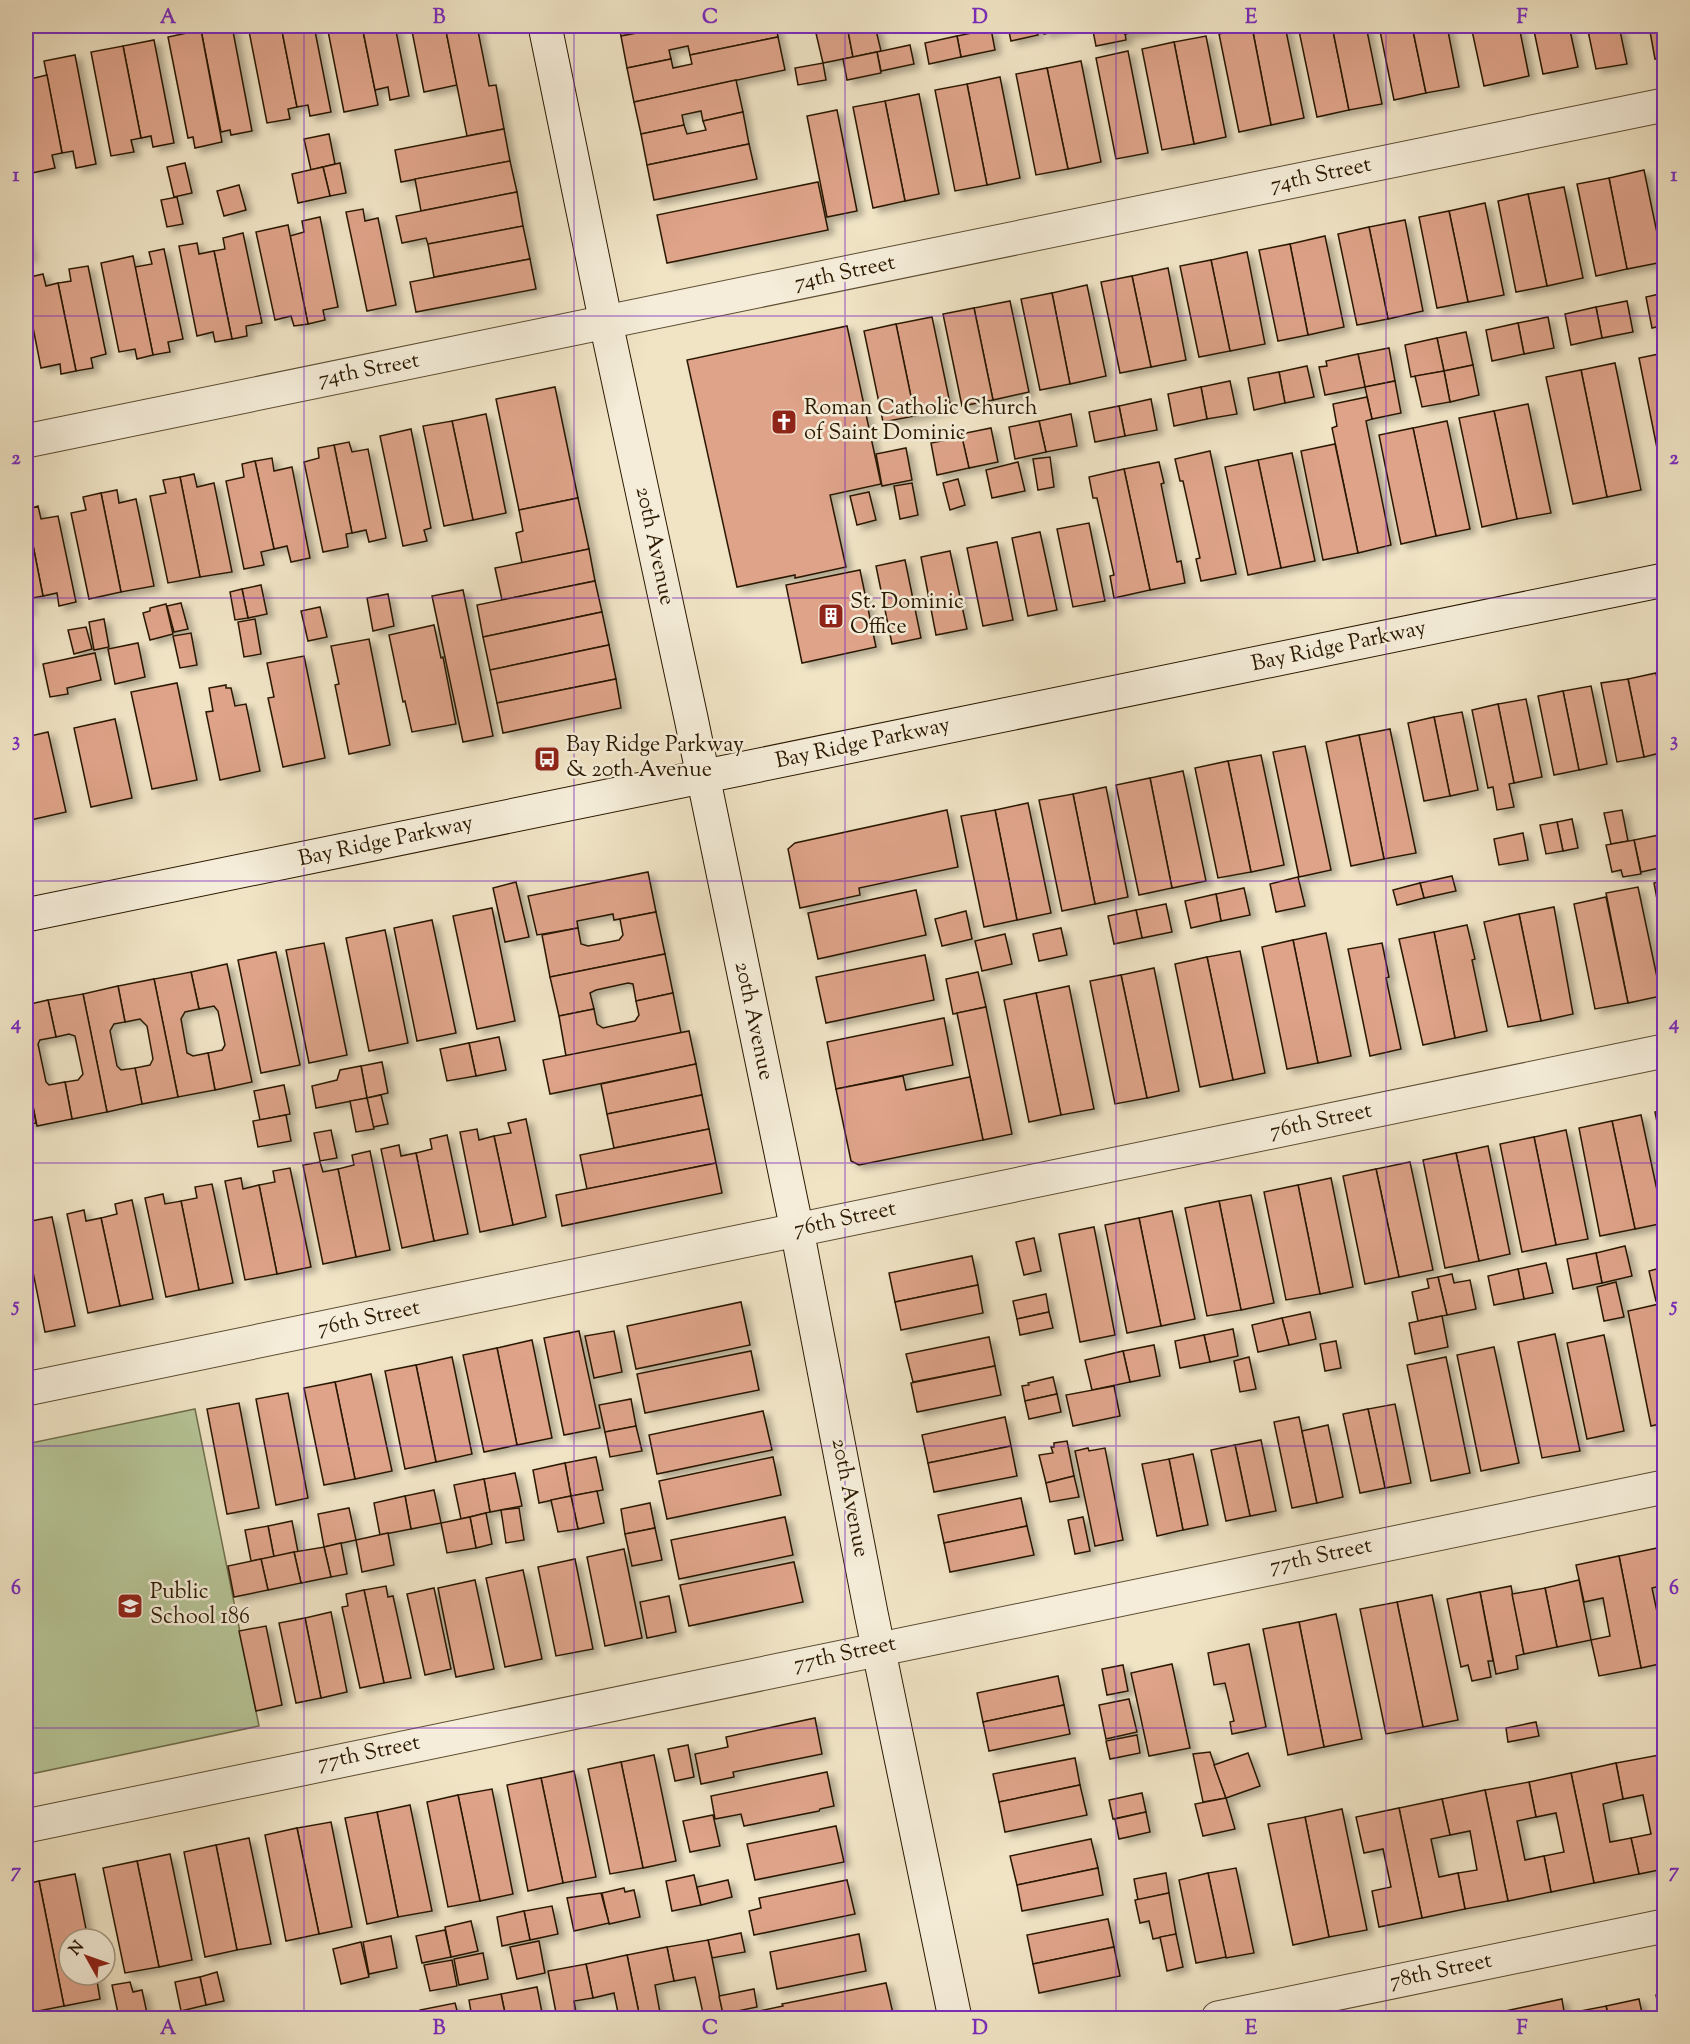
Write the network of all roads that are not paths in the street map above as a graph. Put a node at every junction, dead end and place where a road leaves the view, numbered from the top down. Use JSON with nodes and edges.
{"nodes":[{"id":1,"x":545,"y":26,"type":"edge"},
{"id":2,"x":1665,"y":105,"type":"edge"},
{"id":3,"x":606,"y":323,"type":"junction"},
{"id":4,"x":26,"y":441,"type":"edge"},
{"id":5,"x":1665,"y":580,"type":"edge"},
{"id":6,"x":703,"y":777,"type":"junction"},
{"id":7,"x":26,"y":915,"type":"edge"},
{"id":8,"x":1665,"y":1051,"type":"edge"},
{"id":9,"x":797,"y":1230,"type":"junction"},
{"id":10,"x":26,"y":1389,"type":"edge"},
{"id":11,"x":1665,"y":1487,"type":"edge"},
{"id":12,"x":878,"y":1648,"type":"junction"},
{"id":13,"x":26,"y":1826,"type":"edge"},
{"id":14,"x":1665,"y":1926,"type":"edge"},
{"id":15,"x":955,"y":2019,"type":"edge"},
{"id":16,"x":1218,"y":2019,"type":"edge"}],
"edges":[{"from":1,"to":3,"type":"street","name":"20th Avenue"},
{"from":2,"to":3,"type":"street","name":"74th Street"},
{"from":3,"to":4,"type":"street","name":"74th Street"},
{"from":3,"to":6,"type":"street","name":"20th Avenue"},
{"from":5,"to":6,"type":"street","name":"Bay Ridge Parkway"},
{"from":6,"to":7,"type":"street","name":"Bay Ridge Parkway"},
{"from":6,"to":9,"type":"street","name":"20th Avenue"},
{"from":8,"to":9,"type":"street","name":"76th Street"},
{"from":9,"to":10,"type":"street","name":"76th Street"},
{"from":9,"to":12,"type":"street","name":"20th Avenue"},
{"from":11,"to":12,"type":"street","name":"77th Street"},
{"from":12,"to":13,"type":"street","name":"77th Street"},
{"from":12,"to":15,"type":"street","name":"20th Avenue"},
{"from":14,"to":16,"type":"street","name":"78th Street"}]}
